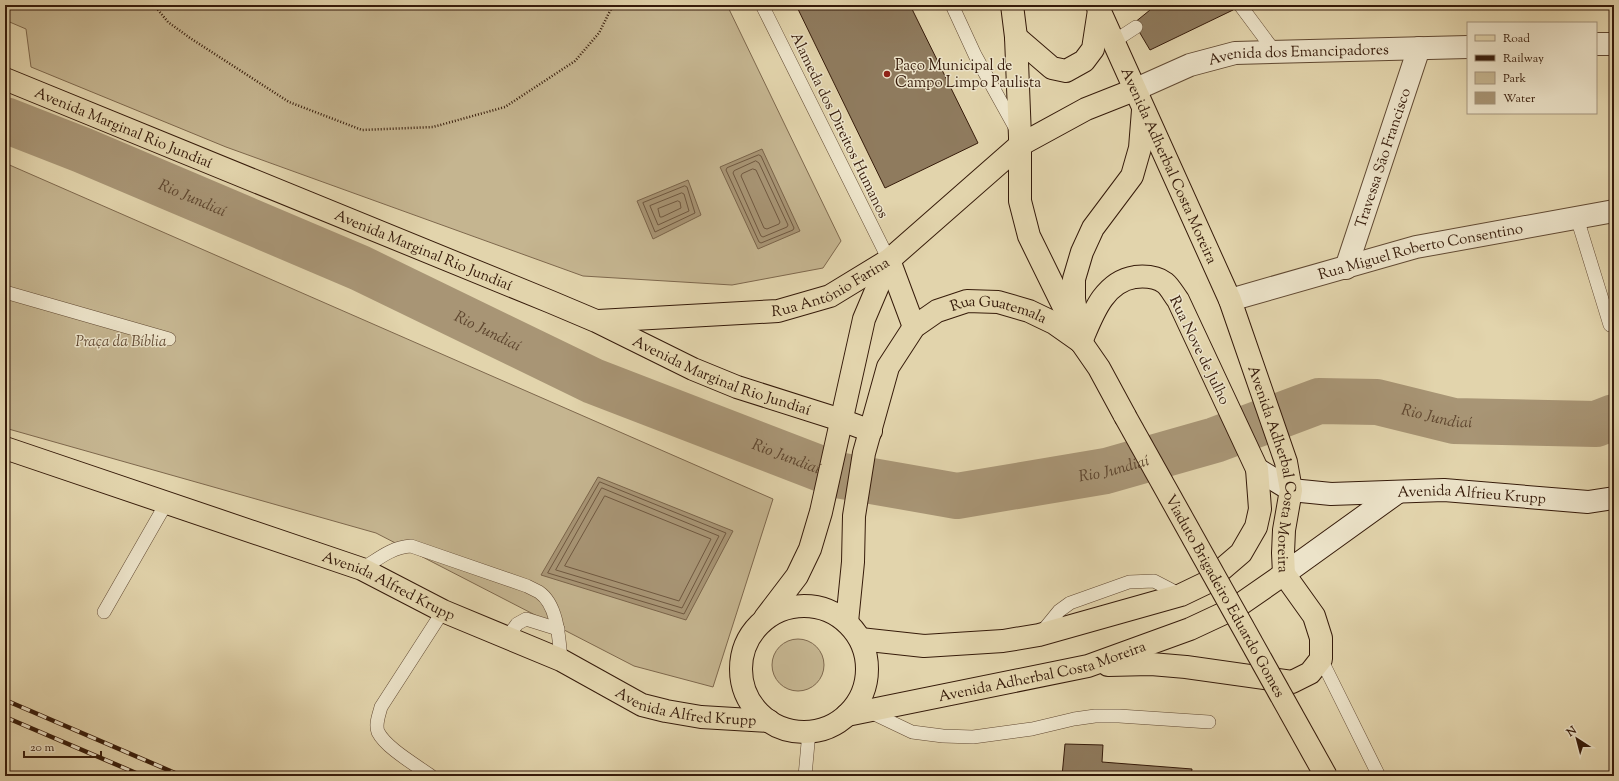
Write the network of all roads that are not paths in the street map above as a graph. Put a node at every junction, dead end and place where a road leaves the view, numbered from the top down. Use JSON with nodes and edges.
{"nodes":[{"id":1,"x":762,"y":5,"type":"edge"},
{"id":2,"x":952,"y":5,"type":"edge"},
{"id":3,"x":1012,"y":5,"type":"edge"},
{"id":4,"x":1240,"y":5,"type":"edge"},
{"id":5,"x":1098,"y":8,"type":"edge"},
{"id":6,"x":1136,"y":27,"type":"dead end"},
{"id":7,"x":1016,"y":37,"type":"junction"},
{"id":8,"x":1113,"y":42,"type":"junction"},
{"id":9,"x":1597,"y":44,"type":"edge"},
{"id":10,"x":1614,"y":44,"type":"edge"},
{"id":11,"x":1467,"y":47,"type":"edge"},
{"id":12,"x":1419,"y":48,"type":"junction"},
{"id":13,"x":1275,"y":52,"type":"junction"},
{"id":14,"x":5,"y":79,"type":"edge"},
{"id":15,"x":1134,"y":90,"type":"junction"},
{"id":16,"x":1143,"y":109,"type":"junction"},
{"id":17,"x":1020,"y":141,"type":"junction"},
{"id":18,"x":1614,"y":211,"type":"edge"},
{"id":19,"x":1577,"y":218,"type":"junction"},
{"id":20,"x":888,"y":260,"type":"junction"},
{"id":21,"x":1346,"y":268,"type":"junction"},
{"id":22,"x":5,"y":292,"type":"edge"},
{"id":23,"x":1230,"y":300,"type":"junction"},
{"id":24,"x":596,"y":321,"type":"junction"},
{"id":25,"x":1610,"y":325,"type":"dead end"},
{"id":26,"x":914,"y":327,"type":"junction"},
{"id":27,"x":168,"y":339,"type":"dead end"},
{"id":28,"x":1081,"y":342,"type":"junction"},
{"id":29,"x":840,"y":424,"type":"junction"},
{"id":30,"x":871,"y":432,"type":"junction"},
{"id":31,"x":5,"y":448,"type":"edge"},
{"id":32,"x":1255,"y":465,"type":"junction"},
{"id":33,"x":1291,"y":490,"type":"junction"},
{"id":34,"x":1398,"y":492,"type":"junction"},
{"id":35,"x":1614,"y":498,"type":"edge"},
{"id":36,"x":167,"y":502,"type":"junction"},
{"id":37,"x":362,"y":569,"type":"junction"},
{"id":38,"x":1284,"y":574,"type":"junction"},
{"id":39,"x":443,"y":611,"type":"junction"},
{"id":40,"x":104,"y":612,"type":"dead end"},
{"id":41,"x":763,"y":622,"type":"junction"},
{"id":42,"x":558,"y":629,"type":"junction"},
{"id":43,"x":853,"y":630,"type":"junction"},
{"id":44,"x":507,"y":638,"type":"junction"},
{"id":45,"x":1321,"y":659,"type":"junction"},
{"id":46,"x":561,"y":660,"type":"junction"},
{"id":47,"x":1088,"y":666,"type":"junction"},
{"id":48,"x":870,"y":712,"type":"junction"},
{"id":49,"x":847,"y":716,"type":"junction"},
{"id":50,"x":769,"y":721,"type":"junction"},
{"id":51,"x":1209,"y":722,"type":"dead end"},
{"id":52,"x":809,"y":732,"type":"junction"},
{"id":53,"x":431,"y":776,"type":"edge"},
{"id":54,"x":805,"y":776,"type":"edge"},
{"id":55,"x":1326,"y":776,"type":"edge"},
{"id":56,"x":1379,"y":776,"type":"edge"}],
"edges":[{"from":1,"to":20,"type":"lane","name":"Alameda dos Direitos Humanos"},
{"from":2,"to":17,"type":"lane"},
{"from":3,"to":7,"type":"main road"},
{"from":4,"to":13,"type":"lane"},
{"from":5,"to":7,"type":"main road"},
{"from":5,"to":8,"type":"main road","name":"Avenida Adherbal Costa Moreira"},
{"from":6,"to":8,"type":"lane"},
{"from":7,"to":17,"type":"main road"},
{"from":8,"to":15,"type":"main road","name":"Avenida Adherbal Costa Moreira"},
{"from":9,"to":10,"type":"street"},
{"from":11,"to":12,"type":"street","name":"Avenida dos Emancipadores"},
{"from":12,"to":13,"type":"street","name":"Avenida dos Emancipadores"},
{"from":12,"to":21,"type":"street","name":"Travessa São Francisco"},
{"from":13,"to":15,"type":"street","name":"Avenida dos Emancipadores"},
{"from":14,"to":24,"type":"main road","name":"Avenida Marginal Rio Jundiaí"},
{"from":15,"to":16,"type":"main road","name":"Avenida Adherbal Costa Moreira"},
{"from":15,"to":17,"type":"main road","name":"Rua Antônio Farina"},
{"from":16,"to":23,"type":"main road","name":"Avenida Adherbal Costa Moreira"},
{"from":16,"to":28,"type":"main road"},
{"from":17,"to":20,"type":"main road","name":"Rua Antônio Farina"},
{"from":17,"to":28,"type":"main road"},
{"from":18,"to":19,"type":"street","name":"Rua Miguel Roberto Consentino"},
{"from":19,"to":21,"type":"street","name":"Rua Miguel Roberto Consentino"},
{"from":19,"to":25,"type":"lane"},
{"from":20,"to":24,"type":"main road","name":"Rua Antônio Farina"},
{"from":20,"to":26,"type":"main road"},
{"from":20,"to":29,"type":"main road"},
{"from":21,"to":23,"type":"street","name":"Rua Miguel Roberto Consentino"},
{"from":22,"to":27,"type":"lane"},
{"from":23,"to":33,"type":"main road","name":"Avenida Adherbal Costa Moreira"},
{"from":24,"to":29,"type":"main road","name":"Avenida Marginal Rio Jundiaí"},
{"from":26,"to":28,"type":"main road","name":"Rua Guatemala"},
{"from":26,"to":30,"type":"main road"},
{"from":28,"to":32,"type":"main road","name":"Rua Nove de Julho"},
{"from":28,"to":55,"type":"main road","name":"Viaduto Brigadeiro Eduardo Gomes","bridge":true},
{"from":29,"to":30,"type":"main road","name":"Avenida Marginal Rio Jundiaí"},
{"from":29,"to":41,"type":"main road"},
{"from":30,"to":43,"type":"main road"},
{"from":31,"to":36,"type":"main road","name":"Avenida Alfred Krupp"},
{"from":32,"to":33,"type":"street"},
{"from":32,"to":43,"type":"main road"},
{"from":33,"to":34,"type":"street"},
{"from":33,"to":38,"type":"main road","name":"Avenida Adherbal Costa Moreira"},
{"from":34,"to":35,"type":"street","name":"Avenida Alfrieu Krupp"},
{"from":34,"to":38,"type":"street","name":"Avenida Alfrieu Krupp"},
{"from":36,"to":37,"type":"main road","name":"Avenida Alfred Krupp"},
{"from":36,"to":40,"type":"lane"},
{"from":37,"to":39,"type":"main road","name":"Avenida Alfred Krupp"},
{"from":37,"to":42,"type":"lane"},
{"from":38,"to":45,"type":"main road"},
{"from":38,"to":47,"type":"main road","name":"Avenida Adherbal Costa Moreira"},
{"from":39,"to":44,"type":"main road","name":"Avenida Alfred Krupp"},
{"from":39,"to":53,"type":"lane"},
{"from":41,"to":43,"type":"main road"},
{"from":41,"to":50,"type":"main road"},
{"from":42,"to":44,"type":"lane"},
{"from":42,"to":46,"type":"lane"},
{"from":43,"to":49,"type":"main road"},
{"from":44,"to":46,"type":"main road","name":"Avenida Alfred Krupp"},
{"from":45,"to":47,"type":"main road"},
{"from":45,"to":56,"type":"lane"},
{"from":46,"to":50,"type":"main road","name":"Avenida Alfred Krupp"},
{"from":47,"to":48,"type":"main road","name":"Avenida Adherbal Costa Moreira"},
{"from":48,"to":49,"type":"main road","name":"Avenida Adherbal Costa Moreira"},
{"from":48,"to":51,"type":"lane"},
{"from":49,"to":52,"type":"main road"},
{"from":50,"to":52,"type":"main road"},
{"from":52,"to":54,"type":"lane"}]}
